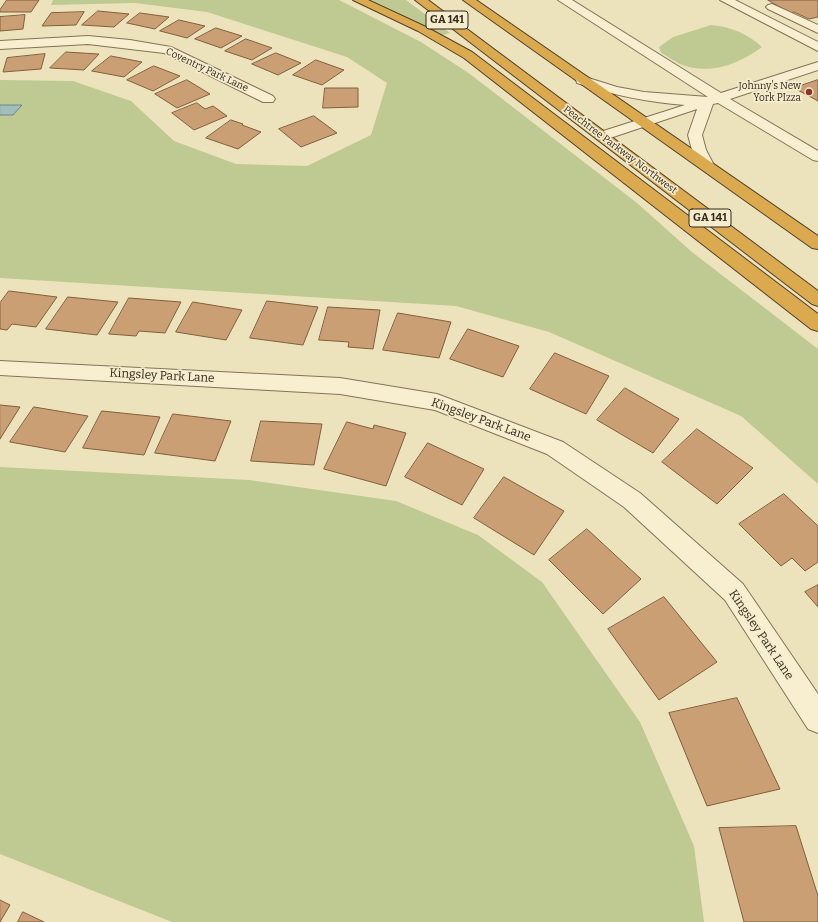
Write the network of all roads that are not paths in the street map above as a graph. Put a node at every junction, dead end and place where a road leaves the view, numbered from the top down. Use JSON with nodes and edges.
{"nodes":[{"id":1,"x":359,"y":0,"type":"edge"},
{"id":2,"x":421,"y":0,"type":"edge"},
{"id":3,"x":564,"y":0,"type":"edge"},
{"id":4,"x":731,"y":0,"type":"edge"},
{"id":5,"x":756,"y":1,"type":"edge"},
{"id":6,"x":477,"y":2,"type":"edge"},
{"id":7,"x":818,"y":29,"type":"edge"},
{"id":8,"x":0,"y":44,"type":"edge"},
{"id":9,"x":818,"y":47,"type":"edge"},
{"id":10,"x":818,"y":66,"type":"edge"},
{"id":11,"x":582,"y":80,"type":"junction"},
{"id":12,"x":268,"y":99,"type":"dead end"},
{"id":13,"x":713,"y":100,"type":"junction"},
{"id":14,"x":645,"y":123,"type":"junction"},
{"id":15,"x":602,"y":136,"type":"junction"},
{"id":16,"x":818,"y":157,"type":"edge"},
{"id":17,"x":708,"y":167,"type":"junction"},
{"id":18,"x":818,"y":244,"type":"edge"},
{"id":19,"x":818,"y":300,"type":"edge"},
{"id":20,"x":818,"y":324,"type":"edge"},
{"id":21,"x":0,"y":368,"type":"edge"},
{"id":22,"x":818,"y":719,"type":"edge"}],
"edges":[{"from":1,"to":20,"type":"highway"},
{"from":2,"to":15,"type":"highway","name":"Peachtree Parkway Northwest","number":"GA 141"},
{"from":3,"to":13,"type":"street"},
{"from":4,"to":9,"type":"street"},
{"from":5,"to":7,"type":"street"},
{"from":6,"to":11,"type":"highway","number":"GA 141"},
{"from":8,"to":12,"type":"street","name":"Coventry Park Lane"},
{"from":10,"to":13,"type":"street"},
{"from":11,"to":13,"type":"street"},
{"from":11,"to":14,"type":"highway","number":"GA 141"},
{"from":13,"to":14,"type":"street"},
{"from":13,"to":16,"type":"street"},
{"from":13,"to":17,"type":"street"},
{"from":14,"to":15,"type":"street"},
{"from":14,"to":17,"type":"highway","number":"GA 141"},
{"from":15,"to":19,"type":"highway","name":"Peachtree Parkway Northwest","number":"GA 141"},
{"from":17,"to":18,"type":"highway","number":"GA 141"},
{"from":21,"to":22,"type":"street","name":"Kingsley Park Lane"}]}
